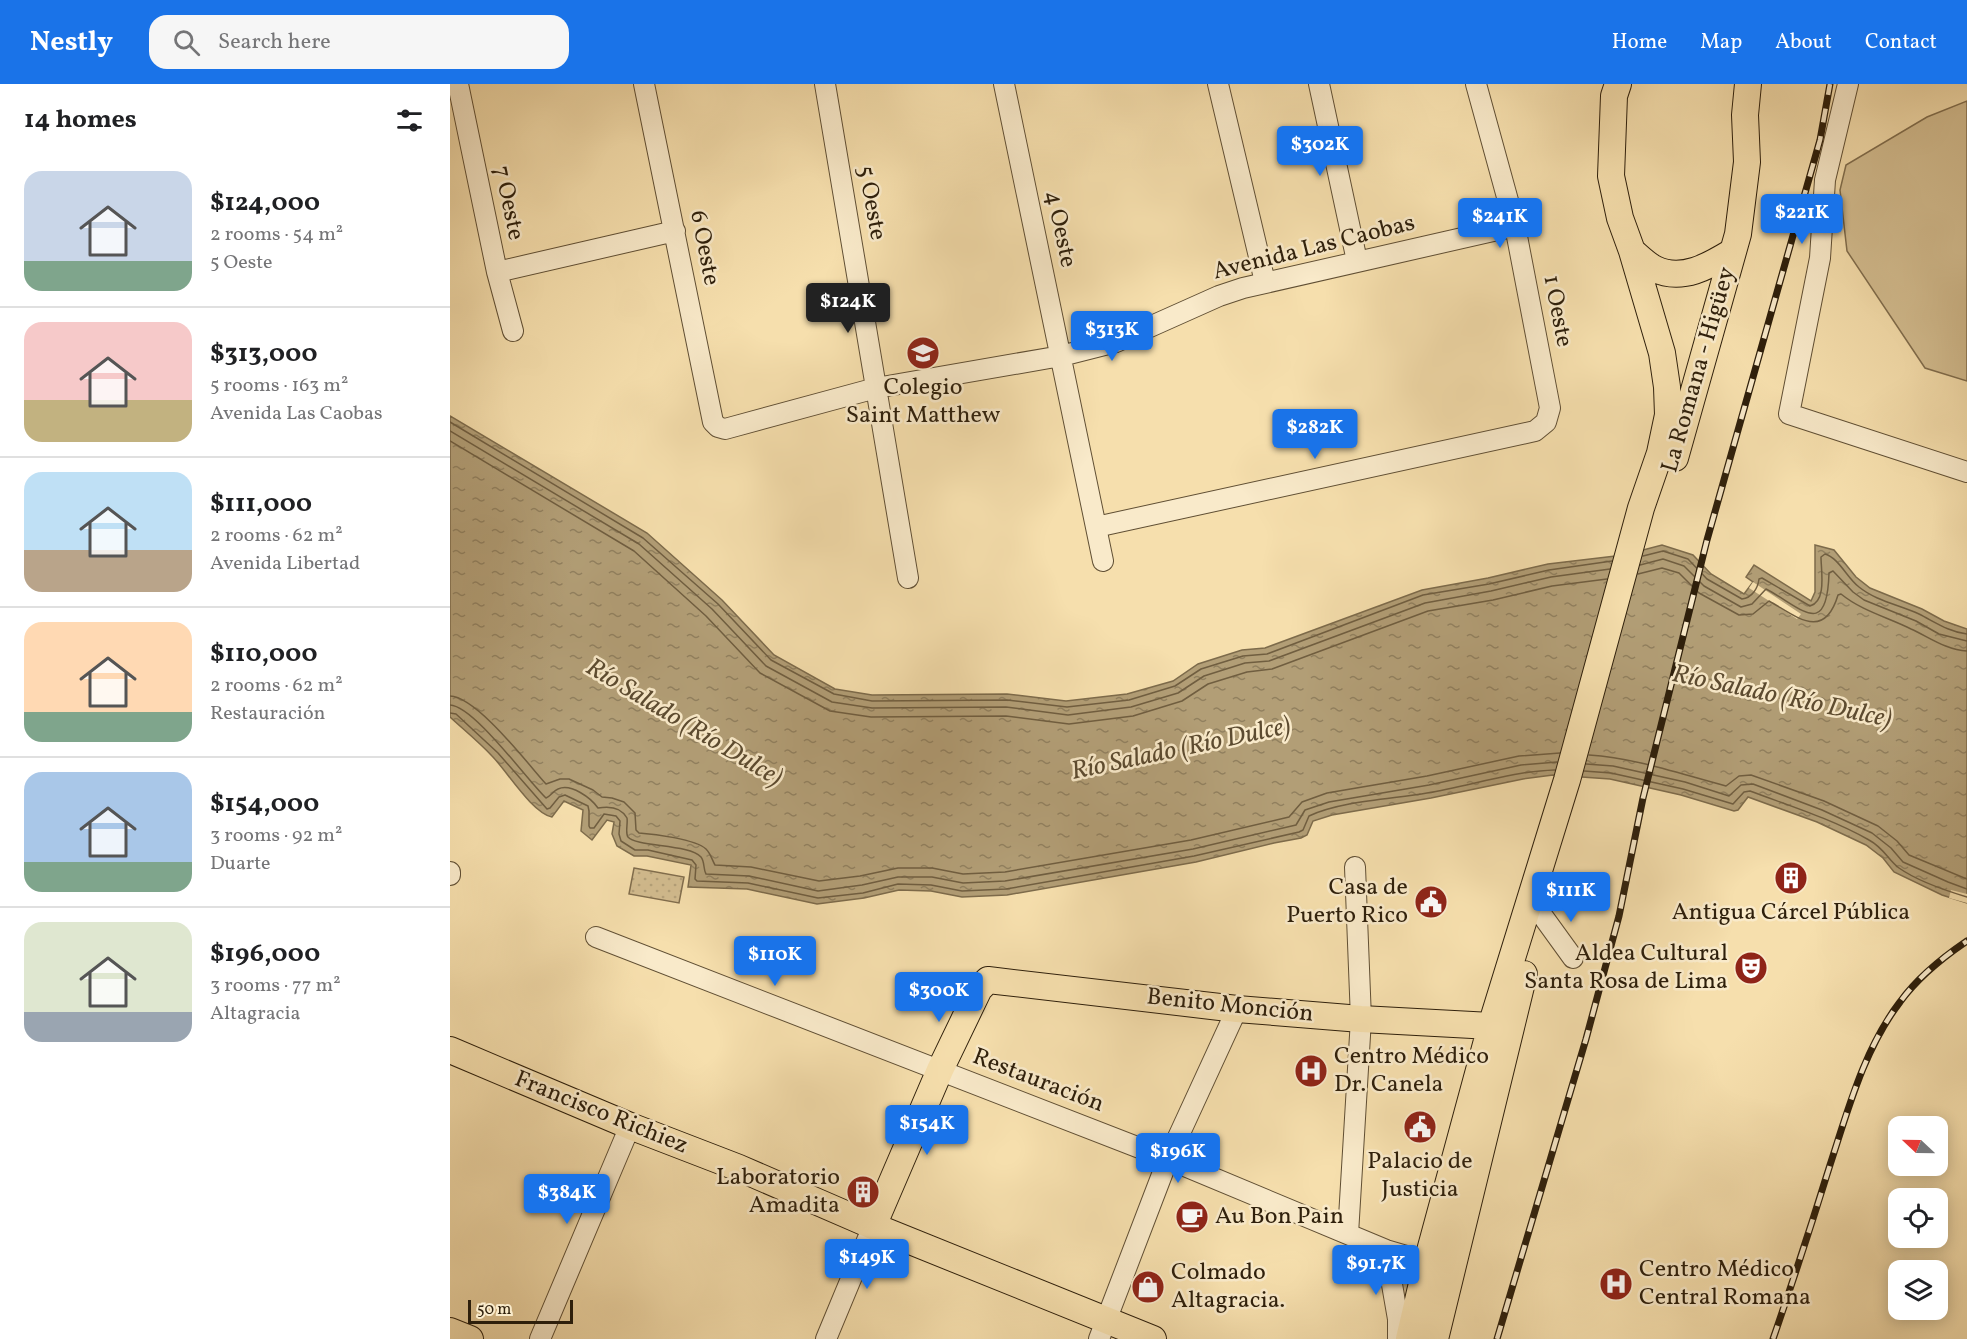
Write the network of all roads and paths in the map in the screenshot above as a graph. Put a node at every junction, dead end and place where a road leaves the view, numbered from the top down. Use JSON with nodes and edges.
{"nodes":[{"id":1,"x":458,"y":84,"type":"edge"},
{"id":2,"x":644,"y":84,"type":"edge"},
{"id":3,"x":825,"y":84,"type":"edge"},
{"id":4,"x":1004,"y":84,"type":"edge"},
{"id":5,"x":1218,"y":84,"type":"edge"},
{"id":6,"x":1318,"y":84,"type":"edge"},
{"id":7,"x":1476,"y":84,"type":"edge"},
{"id":8,"x":1733,"y":84,"type":"edge"},
{"id":9,"x":1748,"y":84,"type":"edge"},
{"id":10,"x":1848,"y":84,"type":"edge"},
{"id":11,"x":1615,"y":88,"type":"edge"},
{"id":12,"x":1745,"y":115,"type":"junction"},
{"id":13,"x":1515,"y":226,"type":"junction"},
{"id":14,"x":675,"y":231,"type":"junction"},
{"id":15,"x":1632,"y":251,"type":"junction"},
{"id":16,"x":1732,"y":252,"type":"junction"},
{"id":17,"x":1358,"y":261,"type":"junction"},
{"id":18,"x":497,"y":272,"type":"junction"},
{"id":19,"x":1265,"y":282,"type":"junction"},
{"id":20,"x":513,"y":331,"type":"dead end"},
{"id":21,"x":1061,"y":356,"type":"junction"},
{"id":22,"x":876,"y":388,"type":"junction"},
{"id":23,"x":713,"y":422,"type":"joint"},
{"id":24,"x":1967,"y":472,"type":"edge"},
{"id":25,"x":1649,"y":510,"type":"junction"},
{"id":26,"x":1096,"y":527,"type":"junction"},
{"id":27,"x":1103,"y":561,"type":"dead end"},
{"id":28,"x":908,"y":578,"type":"dead end"},
{"id":29,"x":1573,"y":780,"type":"junction"},
{"id":30,"x":1354,"y":867,"type":"dead end"},
{"id":31,"x":1539,"y":911,"type":"junction"},
{"id":32,"x":596,"y":937,"type":"dead end"},
{"id":33,"x":1573,"y":958,"type":"dead end"},
{"id":34,"x":1237,"y":1009,"type":"junction"},
{"id":35,"x":1361,"y":1019,"type":"junction"},
{"id":36,"x":1491,"y":1026,"type":"junction"},
{"id":37,"x":450,"y":1050,"type":"edge"},
{"id":38,"x":940,"y":1070,"type":"junction"},
{"id":39,"x":630,"y":1126,"type":"junction"},
{"id":40,"x":1168,"y":1159,"type":"junction"},
{"id":41,"x":873,"y":1226,"type":"junction"},
{"id":42,"x":1348,"y":1234,"type":"junction"},
{"id":43,"x":1386,"y":1250,"type":"junction"},
{"id":44,"x":1427,"y":1262,"type":"junction"},
{"id":45,"x":1452,"y":1268,"type":"junction"},
{"id":46,"x":1102,"y":1330,"type":"edge"},
{"id":47,"x":450,"y":1331,"type":"edge"},
{"id":48,"x":470,"y":1339,"type":"edge"},
{"id":49,"x":540,"y":1339,"type":"edge"},
{"id":50,"x":826,"y":1339,"type":"edge"},
{"id":51,"x":1153,"y":1339,"type":"edge"},
{"id":52,"x":1398,"y":1339,"type":"edge"},
{"id":53,"x":1408,"y":1339,"type":"edge"},
{"id":54,"x":1435,"y":1339,"type":"edge"}],
"edges":[{"from":1,"to":18,"type":"street","name":"7 Oeste"},
{"from":2,"to":14,"type":"street","name":"6 Oeste"},
{"from":3,"to":22,"type":"street","name":"5 Oeste"},
{"from":4,"to":21,"type":"street","name":"4 Oeste"},
{"from":5,"to":19,"type":"street"},
{"from":6,"to":17,"type":"street"},
{"from":7,"to":13,"type":"street","name":"1 Oeste"},
{"from":8,"to":12,"type":"main road"},
{"from":9,"to":12,"type":"main road","name":"La Romana - Higüey"},
{"from":10,"to":24,"type":"street"},
{"from":11,"to":15,"type":"main road","name":"La Romana - Higüey"},
{"from":12,"to":16,"type":"main road","name":"La Romana - Higüey"},
{"from":13,"to":17,"type":"street","name":"Avenida Las Caobas"},
{"from":13,"to":26,"type":"street","name":"1 Oeste"},
{"from":14,"to":18,"type":"street"},
{"from":14,"to":23,"type":"street","name":"6 Oeste"},
{"from":15,"to":16,"type":"main road"},
{"from":15,"to":25,"type":"main road","name":"La Romana - Higüey"},
{"from":16,"to":25,"type":"main road","name":"La Romana - Higüey"},
{"from":17,"to":19,"type":"street","name":"Avenida Las Caobas"},
{"from":18,"to":20,"type":"street","name":"7 Oeste"},
{"from":19,"to":21,"type":"street","name":"Avenida Las Caobas"},
{"from":21,"to":22,"type":"street","name":"Avenida Las Caobas"},
{"from":21,"to":26,"type":"street","name":"4 Oeste"},
{"from":22,"to":23,"type":"street","name":"Avenida Las Caobas"},
{"from":22,"to":28,"type":"street","name":"5 Oeste"},
{"from":25,"to":29,"type":"main road"},
{"from":26,"to":27,"type":"street","name":"4 Oeste"},
{"from":29,"to":31,"type":"main road"},
{"from":29,"to":36,"type":"main road"},
{"from":30,"to":35,"type":"street"},
{"from":31,"to":33,"type":"street"},
{"from":31,"to":45,"type":"main road"},
{"from":32,"to":38,"type":"street","name":"Restauración"},
{"from":34,"to":35,"type":"main road","name":"Benito Monción"},
{"from":34,"to":38,"type":"main road","name":"Benito Monción"},
{"from":34,"to":40,"type":"street"},
{"from":35,"to":36,"type":"main road","name":"Benito Monción"},
{"from":35,"to":42,"type":"street"},
{"from":36,"to":44,"type":"main road"},
{"from":37,"to":39,"type":"main road","name":"Francisco Richiez"},
{"from":38,"to":40,"type":"street","name":"Restauración"},
{"from":38,"to":41,"type":"main road"},
{"from":39,"to":41,"type":"main road","name":"Francisco Richiez"},
{"from":39,"to":49,"type":"street"},
{"from":40,"to":42,"type":"street","name":"Restauración"},
{"from":40,"to":46,"type":"street"},
{"from":41,"to":46,"type":"main road","name":"Francisco Richiez"},
{"from":41,"to":50,"type":"street"},
{"from":42,"to":43,"type":"street","name":"Restauración"},
{"from":43,"to":44,"type":"street","name":"Restauración"},
{"from":43,"to":52,"type":"street"},
{"from":44,"to":45,"type":"street","name":"Restauración"},
{"from":44,"to":53,"type":"main road"},
{"from":45,"to":54,"type":"main road"},
{"from":46,"to":51,"type":"main road","name":"Francisco Richiez"},
{"from":47,"to":48,"type":"main road"}]}
